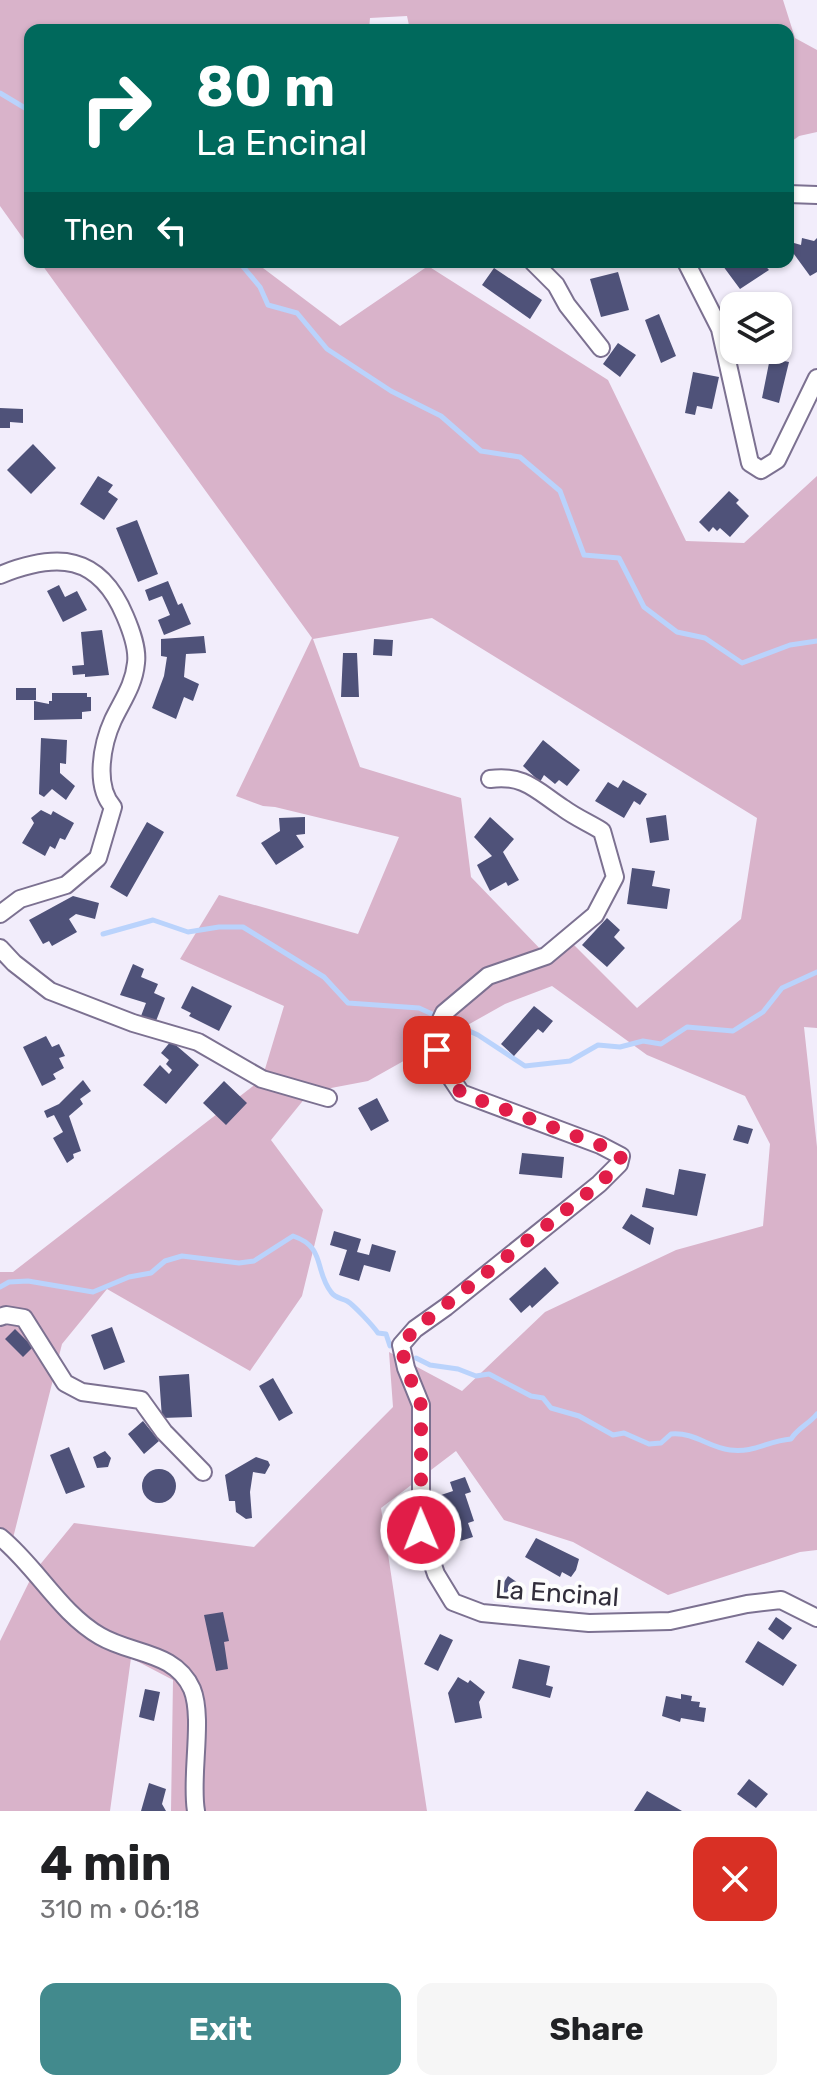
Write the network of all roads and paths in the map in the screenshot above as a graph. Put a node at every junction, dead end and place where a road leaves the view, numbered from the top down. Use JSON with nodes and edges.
{"nodes":[{"id":1,"x":794,"y":194,"type":"edge"},
{"id":2,"x":817,"y":195,"type":"edge"},
{"id":3,"x":539,"y":268,"type":"edge"},
{"id":4,"x":689,"y":268,"type":"edge"},
{"id":5,"x":601,"y":348,"type":"dead end"},
{"id":6,"x":817,"y":378,"type":"edge"},
{"id":7,"x":0,"y":575,"type":"edge"},
{"id":8,"x":490,"y":779,"type":"dead end"},
{"id":9,"x":0,"y":914,"type":"edge"},
{"id":10,"x":0,"y":948,"type":"edge"},
{"id":11,"x":328,"y":1098,"type":"dead end"},
{"id":12,"x":0,"y":1317,"type":"edge"},
{"id":13,"x":203,"y":1472,"type":"dead end"},
{"id":14,"x":0,"y":1537,"type":"edge"},
{"id":15,"x":817,"y":1618,"type":"edge"},
{"id":16,"x":196,"y":1811,"type":"edge"}],
"edges":[{"from":1,"to":2,"type":"street"},
{"from":3,"to":5,"type":"street"},
{"from":4,"to":6,"type":"street"},
{"from":7,"to":9,"type":"street"},
{"from":8,"to":15,"type":"street","name":"La Encinal"},
{"from":10,"to":11,"type":"street"},
{"from":12,"to":13,"type":"street"},
{"from":14,"to":16,"type":"street"}]}
